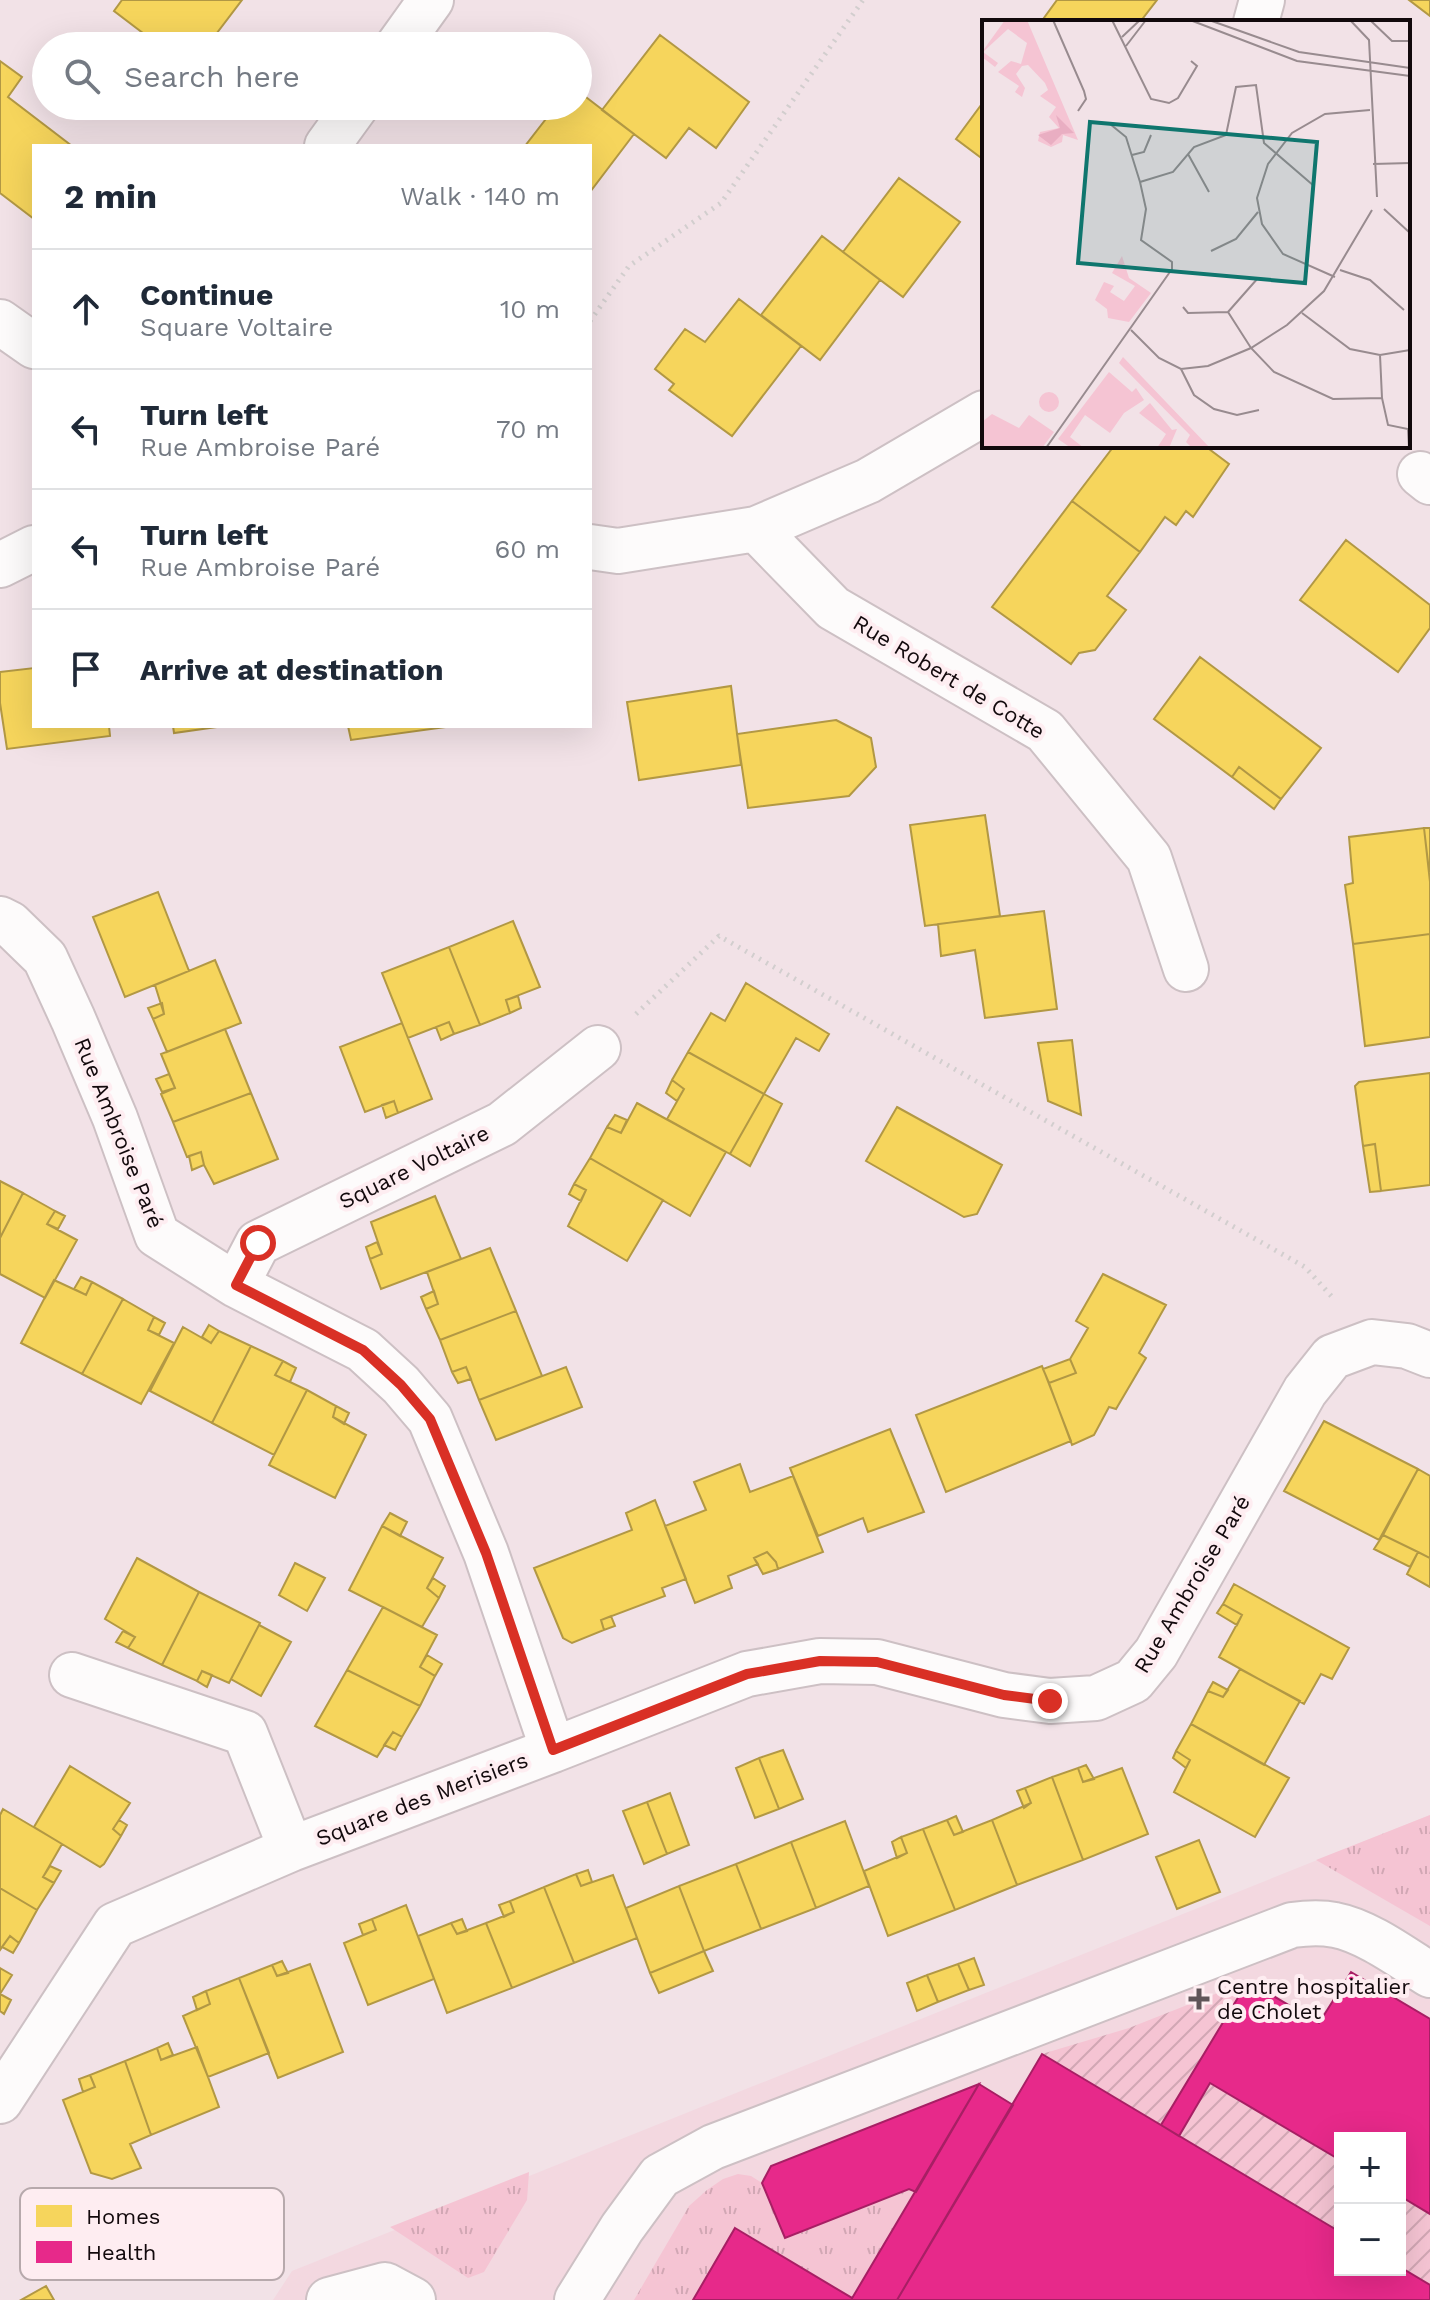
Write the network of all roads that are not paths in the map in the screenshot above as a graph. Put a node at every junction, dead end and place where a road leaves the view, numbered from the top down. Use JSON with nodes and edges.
{"nodes":[{"id":1,"x":431,"y":0,"type":"edge"},
{"id":2,"x":1262,"y":0,"type":"edge"},
{"id":3,"x":1257,"y":20,"type":"edge"},
{"id":4,"x":408,"y":32,"type":"edge"},
{"id":5,"x":346,"y":120,"type":"edge"},
{"id":6,"x":328,"y":144,"type":"edge"},
{"id":7,"x":0,"y":322,"type":"edge"},
{"id":8,"x":32,"y":345,"type":"edge"},
{"id":9,"x":982,"y":414,"type":"edge"},
{"id":10,"x":756,"y":529,"type":"junction"},
{"id":11,"x":592,"y":547,"type":"edge"},
{"id":12,"x":32,"y":549,"type":"edge"},
{"id":13,"x":0,"y":565,"type":"edge"},
{"id":14,"x":0,"y":919,"type":"edge"},
{"id":15,"x":1186,"y":969,"type":"dead end"},
{"id":16,"x":598,"y":1048,"type":"road end"},
{"id":17,"x":236,"y":1285,"type":"junction"},
{"id":18,"x":1430,"y":1355,"type":"edge"},
{"id":19,"x":72,"y":1675,"type":"dead end"},
{"id":20,"x":553,"y":1750,"type":"junction"},
{"id":21,"x":291,"y":1849,"type":"junction"},
{"id":22,"x":1430,"y":1975,"type":"edge"},
{"id":23,"x":0,"y":2101,"type":"edge"},
{"id":24,"x":329,"y":2300,"type":"edge"},
{"id":25,"x":413,"y":2300,"type":"edge"},
{"id":26,"x":577,"y":2300,"type":"edge"}],
"edges":[{"from":1,"to":4,"type":"street"},
{"from":2,"to":3,"type":"street"},
{"from":5,"to":6,"type":"street"},
{"from":7,"to":8,"type":"street"},
{"from":9,"to":10,"type":"street"},
{"from":10,"to":11,"type":"street"},
{"from":10,"to":15,"type":"street","name":"Rue Robert de Cotte"},
{"from":12,"to":13,"type":"street"},
{"from":14,"to":17,"type":"street","name":"Rue Ambroise Paré"},
{"from":16,"to":17,"type":"street","name":"Square Voltaire"},
{"from":17,"to":20,"type":"street","name":"Rue Ambroise Paré"},
{"from":18,"to":20,"type":"street","name":"Rue Ambroise Paré"},
{"from":19,"to":21,"type":"street","name":"Square des Merisiers"},
{"from":20,"to":21,"type":"street","name":"Square des Merisiers"},
{"from":21,"to":23,"type":"street","name":"Square des Merisiers"},
{"from":22,"to":26,"type":"street"},
{"from":24,"to":25,"type":"street"}]}
